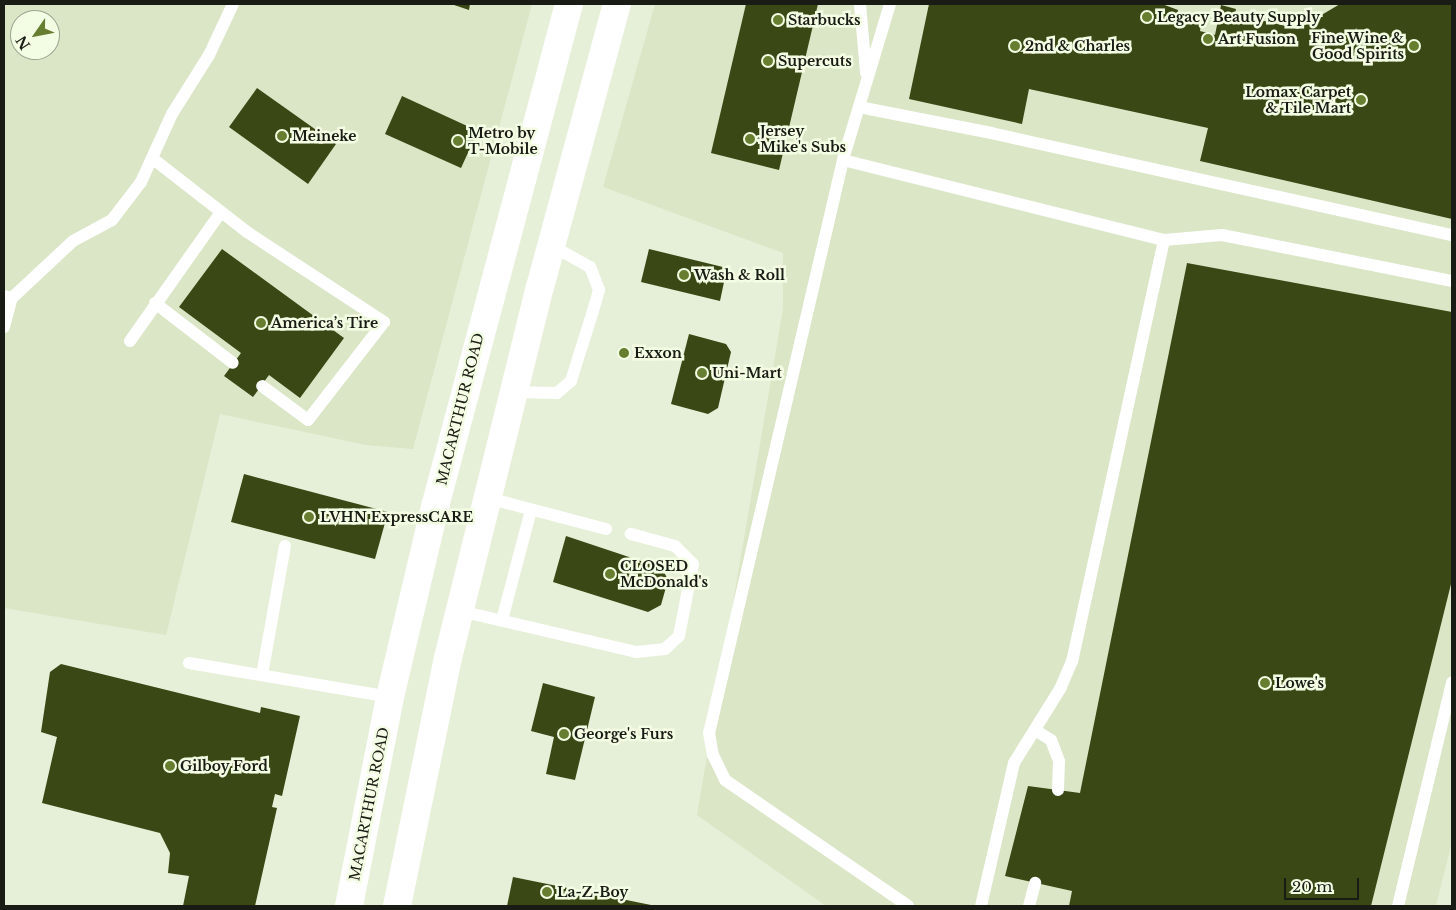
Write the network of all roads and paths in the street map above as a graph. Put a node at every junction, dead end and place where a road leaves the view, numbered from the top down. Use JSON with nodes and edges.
{"nodes":[{"id":1,"x":233,"y":4,"type":"edge"},
{"id":2,"x":569,"y":4,"type":"edge"},
{"id":3,"x":617,"y":4,"type":"edge"},
{"id":4,"x":860,"y":4,"type":"edge"},
{"id":5,"x":890,"y":4,"type":"edge"},
{"id":6,"x":866,"y":83,"type":"junction"},
{"id":7,"x":859,"y":107,"type":"junction"},
{"id":8,"x":152,"y":158,"type":"junction"},
{"id":9,"x":843,"y":160,"type":"junction"},
{"id":10,"x":221,"y":212,"type":"junction"},
{"id":11,"x":1452,"y":236,"type":"edge"},
{"id":12,"x":1164,"y":240,"type":"junction"},
{"id":13,"x":552,"y":246,"type":"junction"},
{"id":14,"x":1452,"y":282,"type":"edge"},
{"id":15,"x":8,"y":297,"type":"edge"},
{"id":16,"x":155,"y":303,"type":"junction"},
{"id":17,"x":4,"y":327,"type":"edge"},
{"id":18,"x":130,"y":341,"type":"dead end"},
{"id":19,"x":233,"y":363,"type":"dead end"},
{"id":20,"x":262,"y":386,"type":"dead end"},
{"id":21,"x":514,"y":392,"type":"junction"},
{"id":22,"x":488,"y":498,"type":"junction"},
{"id":23,"x":531,"y":510,"type":"junction"},
{"id":24,"x":606,"y":529,"type":"dead end"},
{"id":25,"x":631,"y":534,"type":"dead end"},
{"id":26,"x":285,"y":546,"type":"dead end"},
{"id":27,"x":460,"y":611,"type":"junction"},
{"id":28,"x":502,"y":620,"type":"junction"},
{"id":29,"x":188,"y":663,"type":"dead end"},
{"id":30,"x":262,"y":675,"type":"junction"},
{"id":31,"x":1452,"y":682,"type":"edge"},
{"id":32,"x":390,"y":698,"type":"junction"},
{"id":33,"x":1035,"y":730,"type":"junction"},
{"id":34,"x":1058,"y":790,"type":"dead end"},
{"id":35,"x":1035,"y":883,"type":"dead end"},
{"id":36,"x":349,"y":906,"type":"edge"},
{"id":37,"x":397,"y":906,"type":"edge"},
{"id":38,"x":908,"y":906,"type":"edge"},
{"id":39,"x":982,"y":906,"type":"edge"},
{"id":40,"x":1029,"y":906,"type":"edge"},
{"id":41,"x":1398,"y":906,"type":"edge"}],
"edges":[{"from":1,"to":8,"type":"lane"},
{"from":2,"to":32,"type":"highway","name":"MACARTHUR ROAD"},
{"from":3,"to":13,"type":"highway"},
{"from":4,"to":6,"type":"lane"},
{"from":5,"to":6,"type":"lane"},
{"from":6,"to":7,"type":"lane"},
{"from":7,"to":9,"type":"lane"},
{"from":7,"to":11,"type":"lane"},
{"from":8,"to":10,"type":"lane"},
{"from":8,"to":15,"type":"lane"},
{"from":9,"to":12,"type":"lane"},
{"from":9,"to":38,"type":"lane"},
{"from":10,"to":16,"type":"lane"},
{"from":10,"to":20,"type":"lane"},
{"from":12,"to":14,"type":"lane"},
{"from":12,"to":33,"type":"lane"},
{"from":13,"to":21,"type":"highway"},
{"from":13,"to":21,"type":"lane"},
{"from":15,"to":17,"type":"lane"},
{"from":16,"to":18,"type":"lane"},
{"from":16,"to":19,"type":"lane"},
{"from":21,"to":22,"type":"highway"},
{"from":22,"to":23,"type":"lane"},
{"from":22,"to":27,"type":"highway"},
{"from":23,"to":24,"type":"lane"},
{"from":23,"to":28,"type":"lane"},
{"from":25,"to":28,"type":"lane"},
{"from":26,"to":30,"type":"lane"},
{"from":27,"to":28,"type":"lane"},
{"from":27,"to":37,"type":"highway"},
{"from":29,"to":30,"type":"lane"},
{"from":30,"to":32,"type":"lane"},
{"from":31,"to":41,"type":"lane"},
{"from":32,"to":36,"type":"highway","name":"MACARTHUR ROAD"},
{"from":33,"to":34,"type":"lane"},
{"from":33,"to":39,"type":"lane"},
{"from":35,"to":40,"type":"lane"}]}
